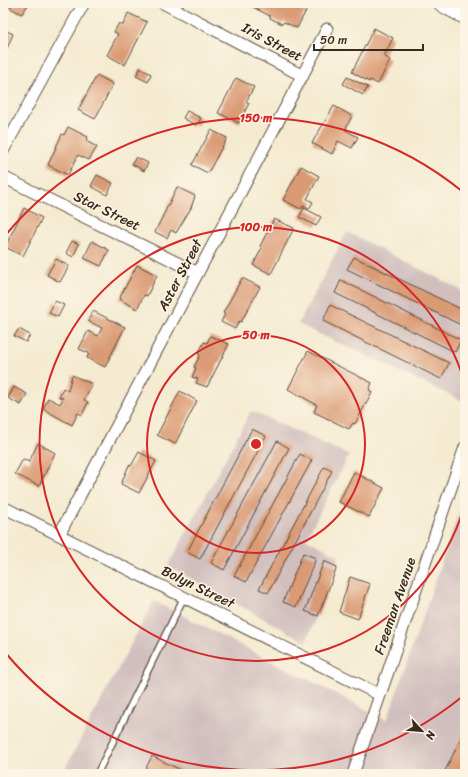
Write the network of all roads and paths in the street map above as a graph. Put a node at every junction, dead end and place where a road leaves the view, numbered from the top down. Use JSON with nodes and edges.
{"nodes":[{"id":1,"x":84,"y":3,"type":"edge"},
{"id":2,"x":163,"y":3,"type":"edge"},
{"id":3,"x":443,"y":3,"type":"edge"},
{"id":4,"x":465,"y":16,"type":"edge"},
{"id":5,"x":327,"y":29,"type":"dead end"},
{"id":6,"x":303,"y":76,"type":"junction"},
{"id":7,"x":3,"y":151,"type":"edge"},
{"id":8,"x":3,"y":177,"type":"edge"},
{"id":9,"x":198,"y":273,"type":"junction"},
{"id":10,"x":465,"y":447,"type":"edge"},
{"id":11,"x":3,"y":507,"type":"edge"},
{"id":12,"x":59,"y":535,"type":"junction"},
{"id":13,"x":184,"y":597,"type":"junction"},
{"id":14,"x":380,"y":695,"type":"junction"},
{"id":15,"x":97,"y":774,"type":"edge"},
{"id":16,"x":353,"y":774,"type":"edge"}],
"edges":[{"from":1,"to":7,"type":"street"},
{"from":2,"to":6,"type":"street","name":"Iris Street"},
{"from":3,"to":4,"type":"main road"},
{"from":5,"to":6,"type":"street","name":"Aster Street"},
{"from":6,"to":9,"type":"street","name":"Aster Street"},
{"from":8,"to":9,"type":"street","name":"Star Street"},
{"from":9,"to":12,"type":"street","name":"Aster Street"},
{"from":10,"to":14,"type":"street","name":"Freeman Avenue"},
{"from":11,"to":12,"type":"street","name":"Bolyn Street"},
{"from":12,"to":13,"type":"street","name":"Bolyn Street"},
{"from":13,"to":14,"type":"street","name":"Bolyn Street"},
{"from":13,"to":15,"type":"lane"},
{"from":14,"to":16,"type":"street","name":"Freeman Avenue"}]}
